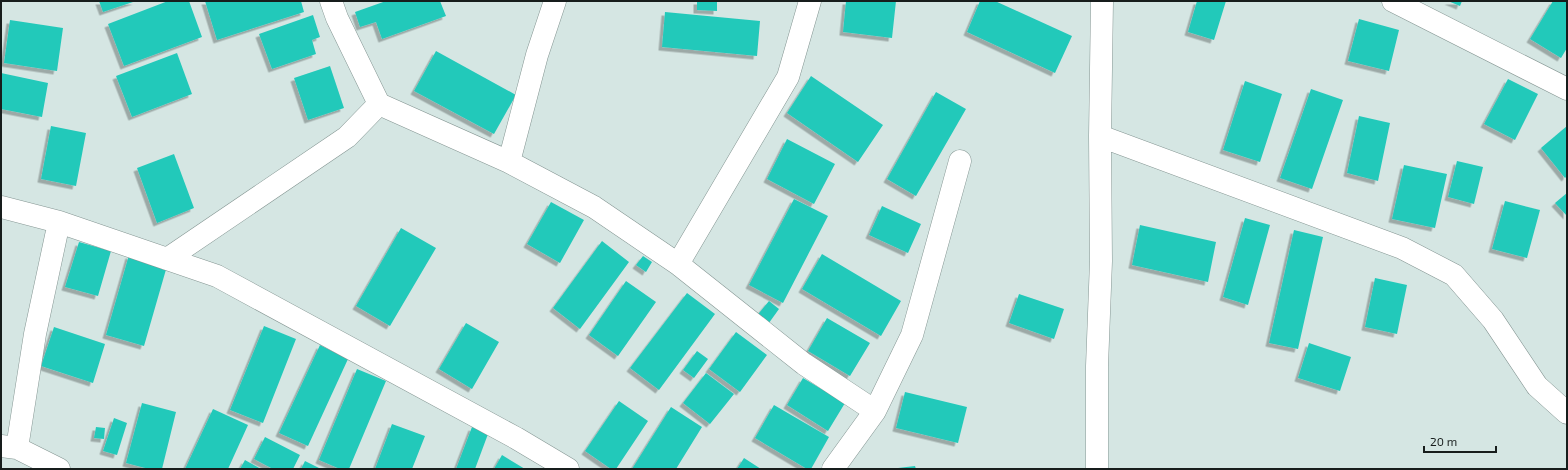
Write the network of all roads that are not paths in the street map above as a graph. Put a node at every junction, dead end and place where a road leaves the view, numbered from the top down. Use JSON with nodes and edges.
{"nodes":[{"id":1,"x":331,"y":1,"type":"edge"},
{"id":2,"x":555,"y":1,"type":"edge"},
{"id":3,"x":810,"y":1,"type":"edge"},
{"id":4,"x":1102,"y":1,"type":"edge"},
{"id":5,"x":1393,"y":1,"type":"edge"},
{"id":6,"x":1567,"y":89,"type":"edge"},
{"id":7,"x":379,"y":104,"type":"junction"},
{"id":8,"x":1100,"y":136,"type":"junction"},
{"id":9,"x":960,"y":161,"type":"dead end"},
{"id":10,"x":509,"y":162,"type":"junction"},
{"id":11,"x":1,"y":207,"type":"edge"},
{"id":12,"x":59,"y":222,"type":"junction"},
{"id":13,"x":167,"y":259,"type":"junction"},
{"id":14,"x":678,"y":264,"type":"junction"},
{"id":15,"x":875,"y":411,"type":"junction"},
{"id":16,"x":1567,"y":413,"type":"edge"},
{"id":17,"x":9,"y":447,"type":"edge"},
{"id":18,"x":59,"y":469,"type":"edge"},
{"id":19,"x":568,"y":469,"type":"edge"},
{"id":20,"x":833,"y":469,"type":"edge"},
{"id":21,"x":1096,"y":469,"type":"edge"}],
"edges":[{"from":1,"to":7,"type":"street"},
{"from":2,"to":10,"type":"street"},
{"from":3,"to":14,"type":"street"},
{"from":4,"to":8,"type":"street"},
{"from":5,"to":6,"type":"street"},
{"from":7,"to":10,"type":"street"},
{"from":7,"to":13,"type":"street"},
{"from":8,"to":16,"type":"street"},
{"from":8,"to":21,"type":"street"},
{"from":9,"to":15,"type":"street"},
{"from":10,"to":14,"type":"street"},
{"from":11,"to":12,"type":"street"},
{"from":12,"to":13,"type":"street"},
{"from":12,"to":17,"type":"street"},
{"from":13,"to":19,"type":"street"},
{"from":14,"to":15,"type":"street"},
{"from":15,"to":20,"type":"street"},
{"from":17,"to":18,"type":"street"}]}
